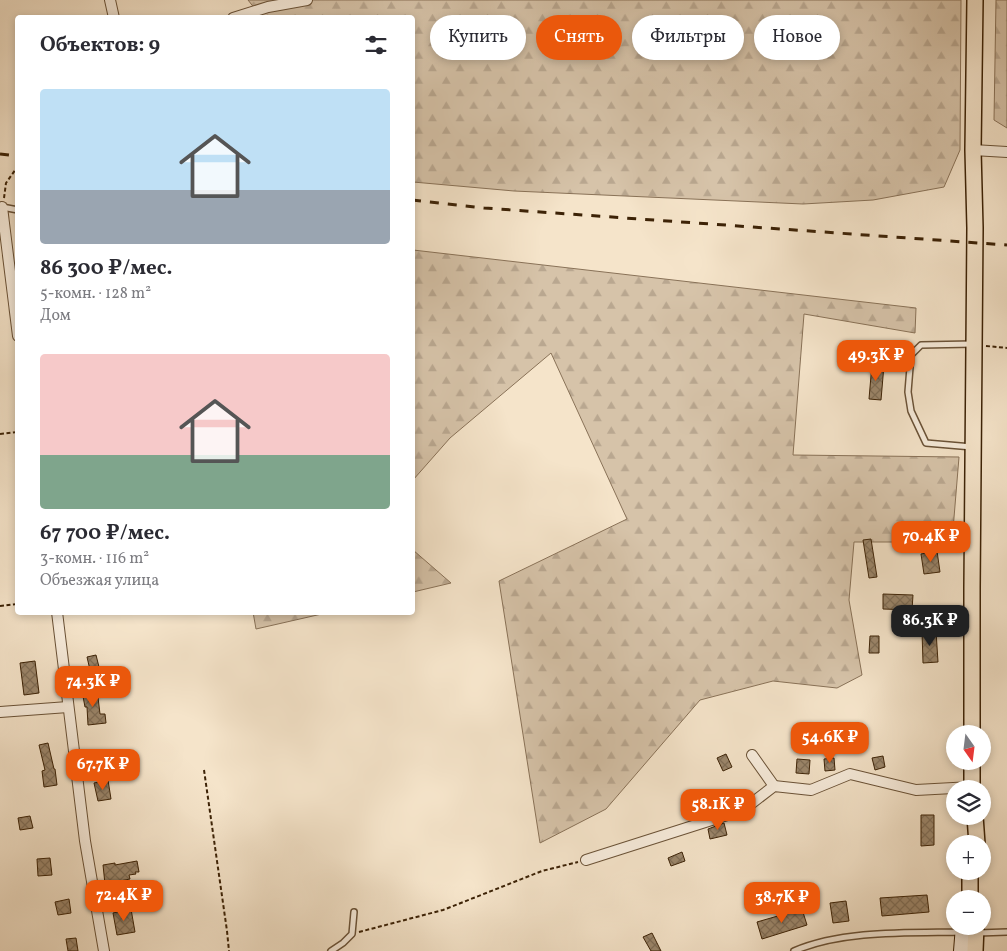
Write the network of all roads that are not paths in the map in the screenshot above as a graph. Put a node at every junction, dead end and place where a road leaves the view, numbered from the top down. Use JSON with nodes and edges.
{"nodes":[{"id":1,"x":110,"y":0,"type":"edge"},
{"id":2,"x":306,"y":0,"type":"edge"},
{"id":3,"x":975,"y":0,"type":"edge"},
{"id":4,"x":113,"y":15,"type":"edge"},
{"id":5,"x":243,"y":15,"type":"edge"},
{"id":6,"x":973,"y":150,"type":"junction"},
{"id":7,"x":1007,"y":152,"type":"edge"},
{"id":8,"x":2,"y":207,"type":"joint"},
{"id":9,"x":15,"y":209,"type":"edge"},
{"id":10,"x":15,"y":316,"type":"edge"},
{"id":11,"x":974,"y":344,"type":"junction"},
{"id":12,"x":973,"y":447,"type":"junction"},
{"id":13,"x":57,"y":615,"type":"edge"},
{"id":14,"x":68,"y":707,"type":"junction"},
{"id":15,"x":0,"y":712,"type":"edge"},
{"id":16,"x":972,"y":725,"type":"edge"},
{"id":17,"x":752,"y":755,"type":"dead end"},
{"id":18,"x":774,"y":786,"type":"junction"},
{"id":19,"x":946,"y":789,"type":"edge"},
{"id":20,"x":586,"y":860,"type":"road end"},
{"id":21,"x":354,"y":912,"type":"dead end"},
{"id":22,"x":946,"y":930,"type":"edge"},
{"id":23,"x":991,"y":931,"type":"edge"},
{"id":24,"x":1007,"y":932,"type":"edge"},
{"id":25,"x":967,"y":935,"type":"edge"},
{"id":26,"x":969,"y":935,"type":"edge"},
{"id":27,"x":971,"y":935,"type":"edge"},
{"id":28,"x":104,"y":951,"type":"edge"},
{"id":29,"x":331,"y":951,"type":"edge"},
{"id":30,"x":794,"y":951,"type":"edge"},
{"id":31,"x":961,"y":951,"type":"edge"},
{"id":32,"x":968,"y":951,"type":"edge"},
{"id":33,"x":975,"y":951,"type":"edge"}],
"edges":[{"from":1,"to":4,"type":"street"},
{"from":2,"to":5,"type":"street"},
{"from":3,"to":6,"type":"main road"},
{"from":6,"to":7,"type":"street"},
{"from":6,"to":11,"type":"main road"},
{"from":8,"to":9,"type":"lane"},
{"from":8,"to":10,"type":"street"},
{"from":11,"to":12,"type":"main road"},
{"from":11,"to":12,"type":"lane"},
{"from":12,"to":16,"type":"main road"},
{"from":13,"to":14,"type":"street"},
{"from":14,"to":15,"type":"street"},
{"from":14,"to":28,"type":"street"},
{"from":17,"to":18,"type":"street"},
{"from":18,"to":19,"type":"street"},
{"from":18,"to":20,"type":"street"},
{"from":21,"to":29,"type":"lane"},
{"from":22,"to":30,"type":"lane"},
{"from":23,"to":24,"type":"lane"},
{"from":25,"to":31,"type":"main road"},
{"from":26,"to":32,"type":"main road"},
{"from":27,"to":33,"type":"main road"}]}
